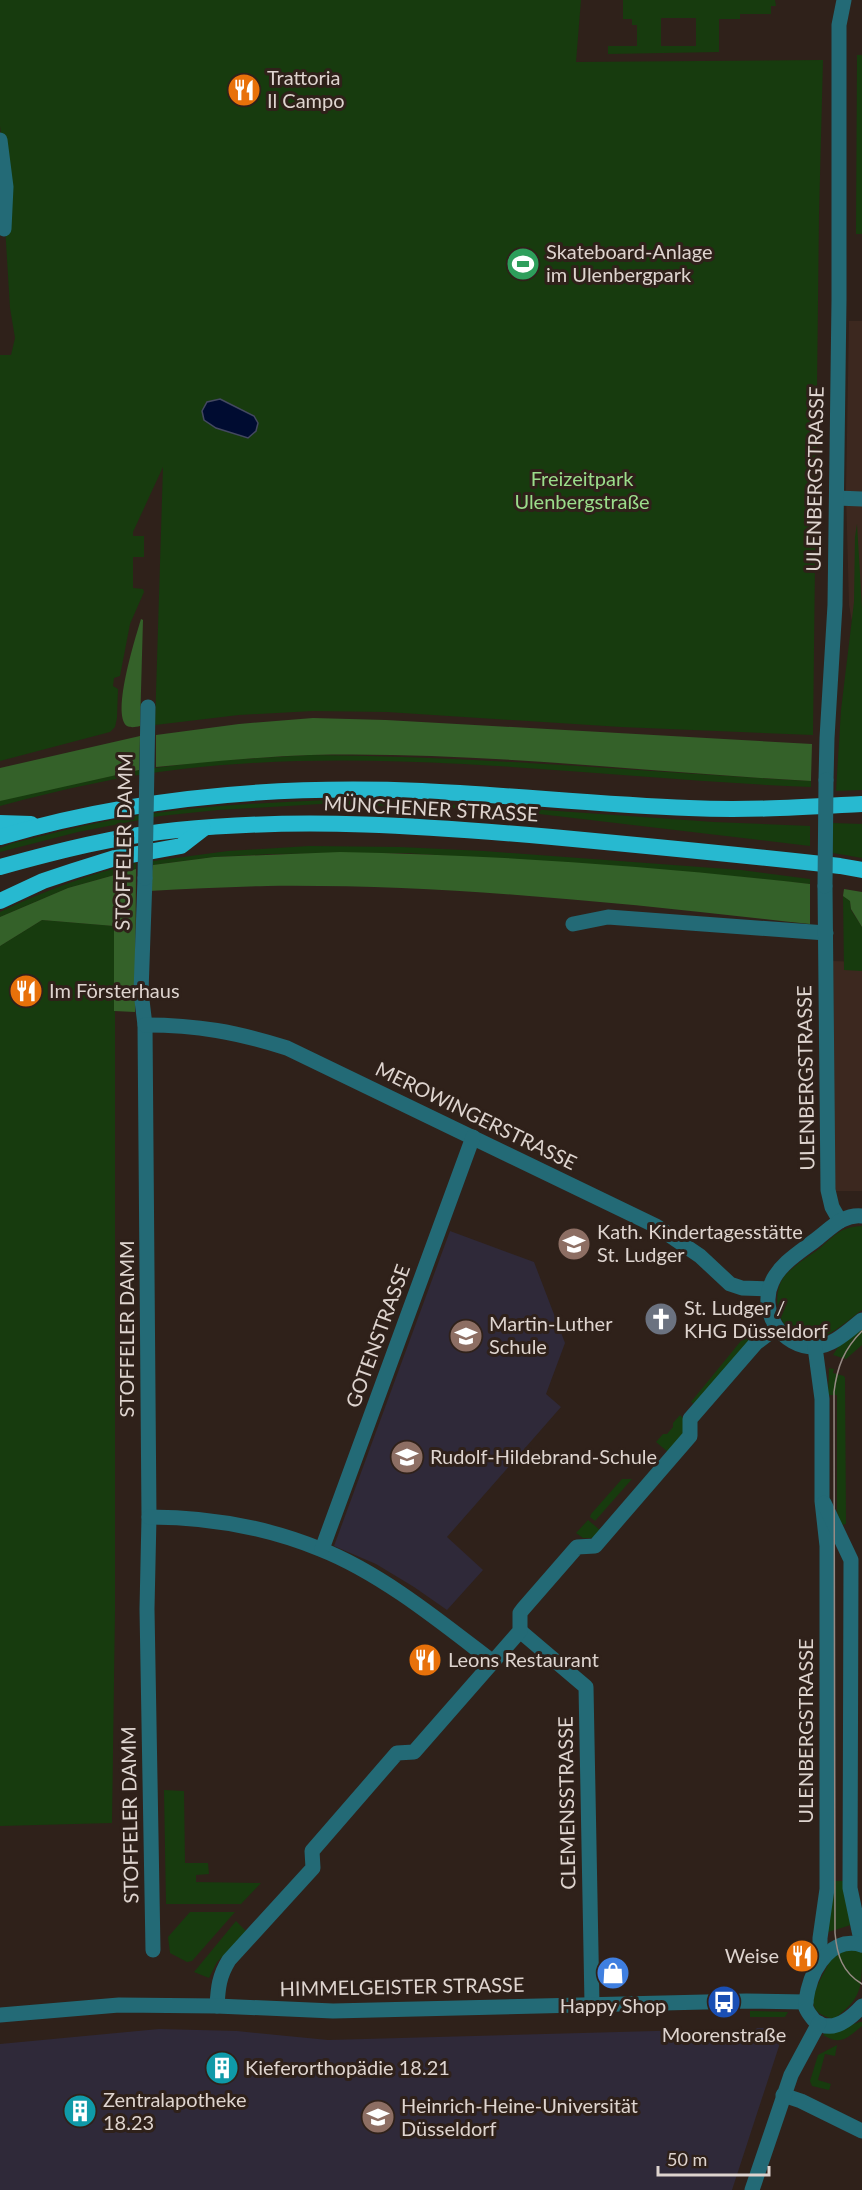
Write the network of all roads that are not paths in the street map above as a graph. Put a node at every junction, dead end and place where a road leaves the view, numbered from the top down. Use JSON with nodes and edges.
{"nodes":[{"id":1,"x":833,"y":0,"type":"edge"},
{"id":2,"x":844,"y":0,"type":"edge"},
{"id":3,"x":838,"y":25,"type":"junction"},
{"id":4,"x":0,"y":140,"type":"edge"},
{"id":5,"x":4,"y":229,"type":"dead end"},
{"id":6,"x":837,"y":498,"type":"junction"},
{"id":7,"x":862,"y":499,"type":"edge"},
{"id":8,"x":148,"y":707,"type":"dead end"},
{"id":9,"x":862,"y":804,"type":"edge"},
{"id":10,"x":0,"y":823,"type":"edge"},
{"id":11,"x":40,"y":825,"type":"junction"},
{"id":12,"x":203,"y":829,"type":"junction"},
{"id":13,"x":0,"y":837,"type":"edge"},
{"id":14,"x":0,"y":867,"type":"edge"},
{"id":15,"x":862,"y":870,"type":"edge"},
{"id":16,"x":0,"y":901,"type":"edge"},
{"id":17,"x":573,"y":924,"type":"dead end"},
{"id":18,"x":826,"y":933,"type":"junction"},
{"id":19,"x":145,"y":1025,"type":"junction"},
{"id":20,"x":473,"y":1137,"type":"junction"},
{"id":21,"x":862,"y":1216,"type":"edge"},
{"id":22,"x":840,"y":1221,"type":"junction"},
{"id":23,"x":769,"y":1289,"type":"junction"},
{"id":24,"x":862,"y":1320,"type":"edge"},
{"id":25,"x":776,"y":1328,"type":"junction"},
{"id":26,"x":816,"y":1347,"type":"junction"},
{"id":27,"x":822,"y":1501,"type":"junction"},
{"id":28,"x":149,"y":1517,"type":"junction"},
{"id":29,"x":322,"y":1549,"type":"junction"},
{"id":30,"x":520,"y":1631,"type":"junction"},
{"id":31,"x":493,"y":1662,"type":"junction"},
{"id":32,"x":862,"y":1945,"type":"edge"},
{"id":33,"x":153,"y":1950,"type":"dead end"},
{"id":34,"x":820,"y":1960,"type":"junction"},
{"id":35,"x":806,"y":2002,"type":"junction"},
{"id":36,"x":592,"y":2004,"type":"junction"},
{"id":37,"x":217,"y":2006,"type":"junction"},
{"id":38,"x":862,"y":2006,"type":"edge"},
{"id":39,"x":0,"y":2015,"type":"edge"},
{"id":40,"x":819,"y":2023,"type":"junction"},
{"id":41,"x":783,"y":2095,"type":"junction"},
{"id":42,"x":862,"y":2131,"type":"edge"},
{"id":43,"x":752,"y":2190,"type":"edge"}],
"edges":[{"from":1,"to":3,"type":"street","name":"ULENBERGSTRASSE"},
{"from":2,"to":3,"type":"street","name":"ULENBERGSTRASSE"},
{"from":3,"to":6,"type":"street","name":"ULENBERGSTRASSE"},
{"from":4,"to":5,"type":"street"},
{"from":6,"to":7,"type":"street"},
{"from":6,"to":18,"type":"street","name":"ULENBERGSTRASSE","bridge":true},
{"from":8,"to":19,"type":"street","name":"STOFFELER DAMM","bridge":true},
{"from":9,"to":11,"type":"highway","name":"MÜNCHENER STRASSE"},
{"from":10,"to":11,"type":"highway"},
{"from":11,"to":13,"type":"highway","name":"MÜNCHENER STRASSE"},
{"from":12,"to":14,"type":"highway","name":"MÜNCHENER STRASSE"},
{"from":12,"to":15,"type":"highway","name":"MÜNCHENER STRASSE"},
{"from":12,"to":16,"type":"highway"},
{"from":17,"to":18,"type":"street"},
{"from":18,"to":22,"type":"street","name":"ULENBERGSTRASSE"},
{"from":19,"to":20,"type":"street","name":"MEROWINGERSTRASSE"},
{"from":19,"to":28,"type":"street","name":"STOFFELER DAMM"},
{"from":20,"to":23,"type":"street","name":"MEROWINGERSTRASSE"},
{"from":20,"to":29,"type":"street","name":"GOTENSTRASSE"},
{"from":21,"to":22,"type":"street"},
{"from":22,"to":23,"type":"street"},
{"from":23,"to":25,"type":"street"},
{"from":24,"to":26,"type":"street"},
{"from":25,"to":26,"type":"street"},
{"from":25,"to":30,"type":"street"},
{"from":26,"to":27,"type":"street","name":"ULENBERGSTRASSE"},
{"from":27,"to":32,"type":"street","name":"ULENBERGSTRASSE"},
{"from":27,"to":34,"type":"street","name":"ULENBERGSTRASSE"},
{"from":28,"to":29,"type":"street"},
{"from":28,"to":33,"type":"street","name":"STOFFELER DAMM"},
{"from":29,"to":31,"type":"street"},
{"from":30,"to":31,"type":"street"},
{"from":30,"to":36,"type":"street","name":"CLEMENSSTRASSE"},
{"from":31,"to":37,"type":"street"},
{"from":32,"to":34,"type":"street"},
{"from":34,"to":35,"type":"street"},
{"from":35,"to":36,"type":"street","name":"HIMMELGEISTER STRASSE"},
{"from":35,"to":40,"type":"street"},
{"from":36,"to":37,"type":"street","name":"HIMMELGEISTER STRASSE"},
{"from":37,"to":39,"type":"street","name":"HIMMELGEISTER STRASSE"},
{"from":38,"to":40,"type":"street"},
{"from":40,"to":41,"type":"street"},
{"from":41,"to":42,"type":"street"},
{"from":41,"to":43,"type":"street"}]}
